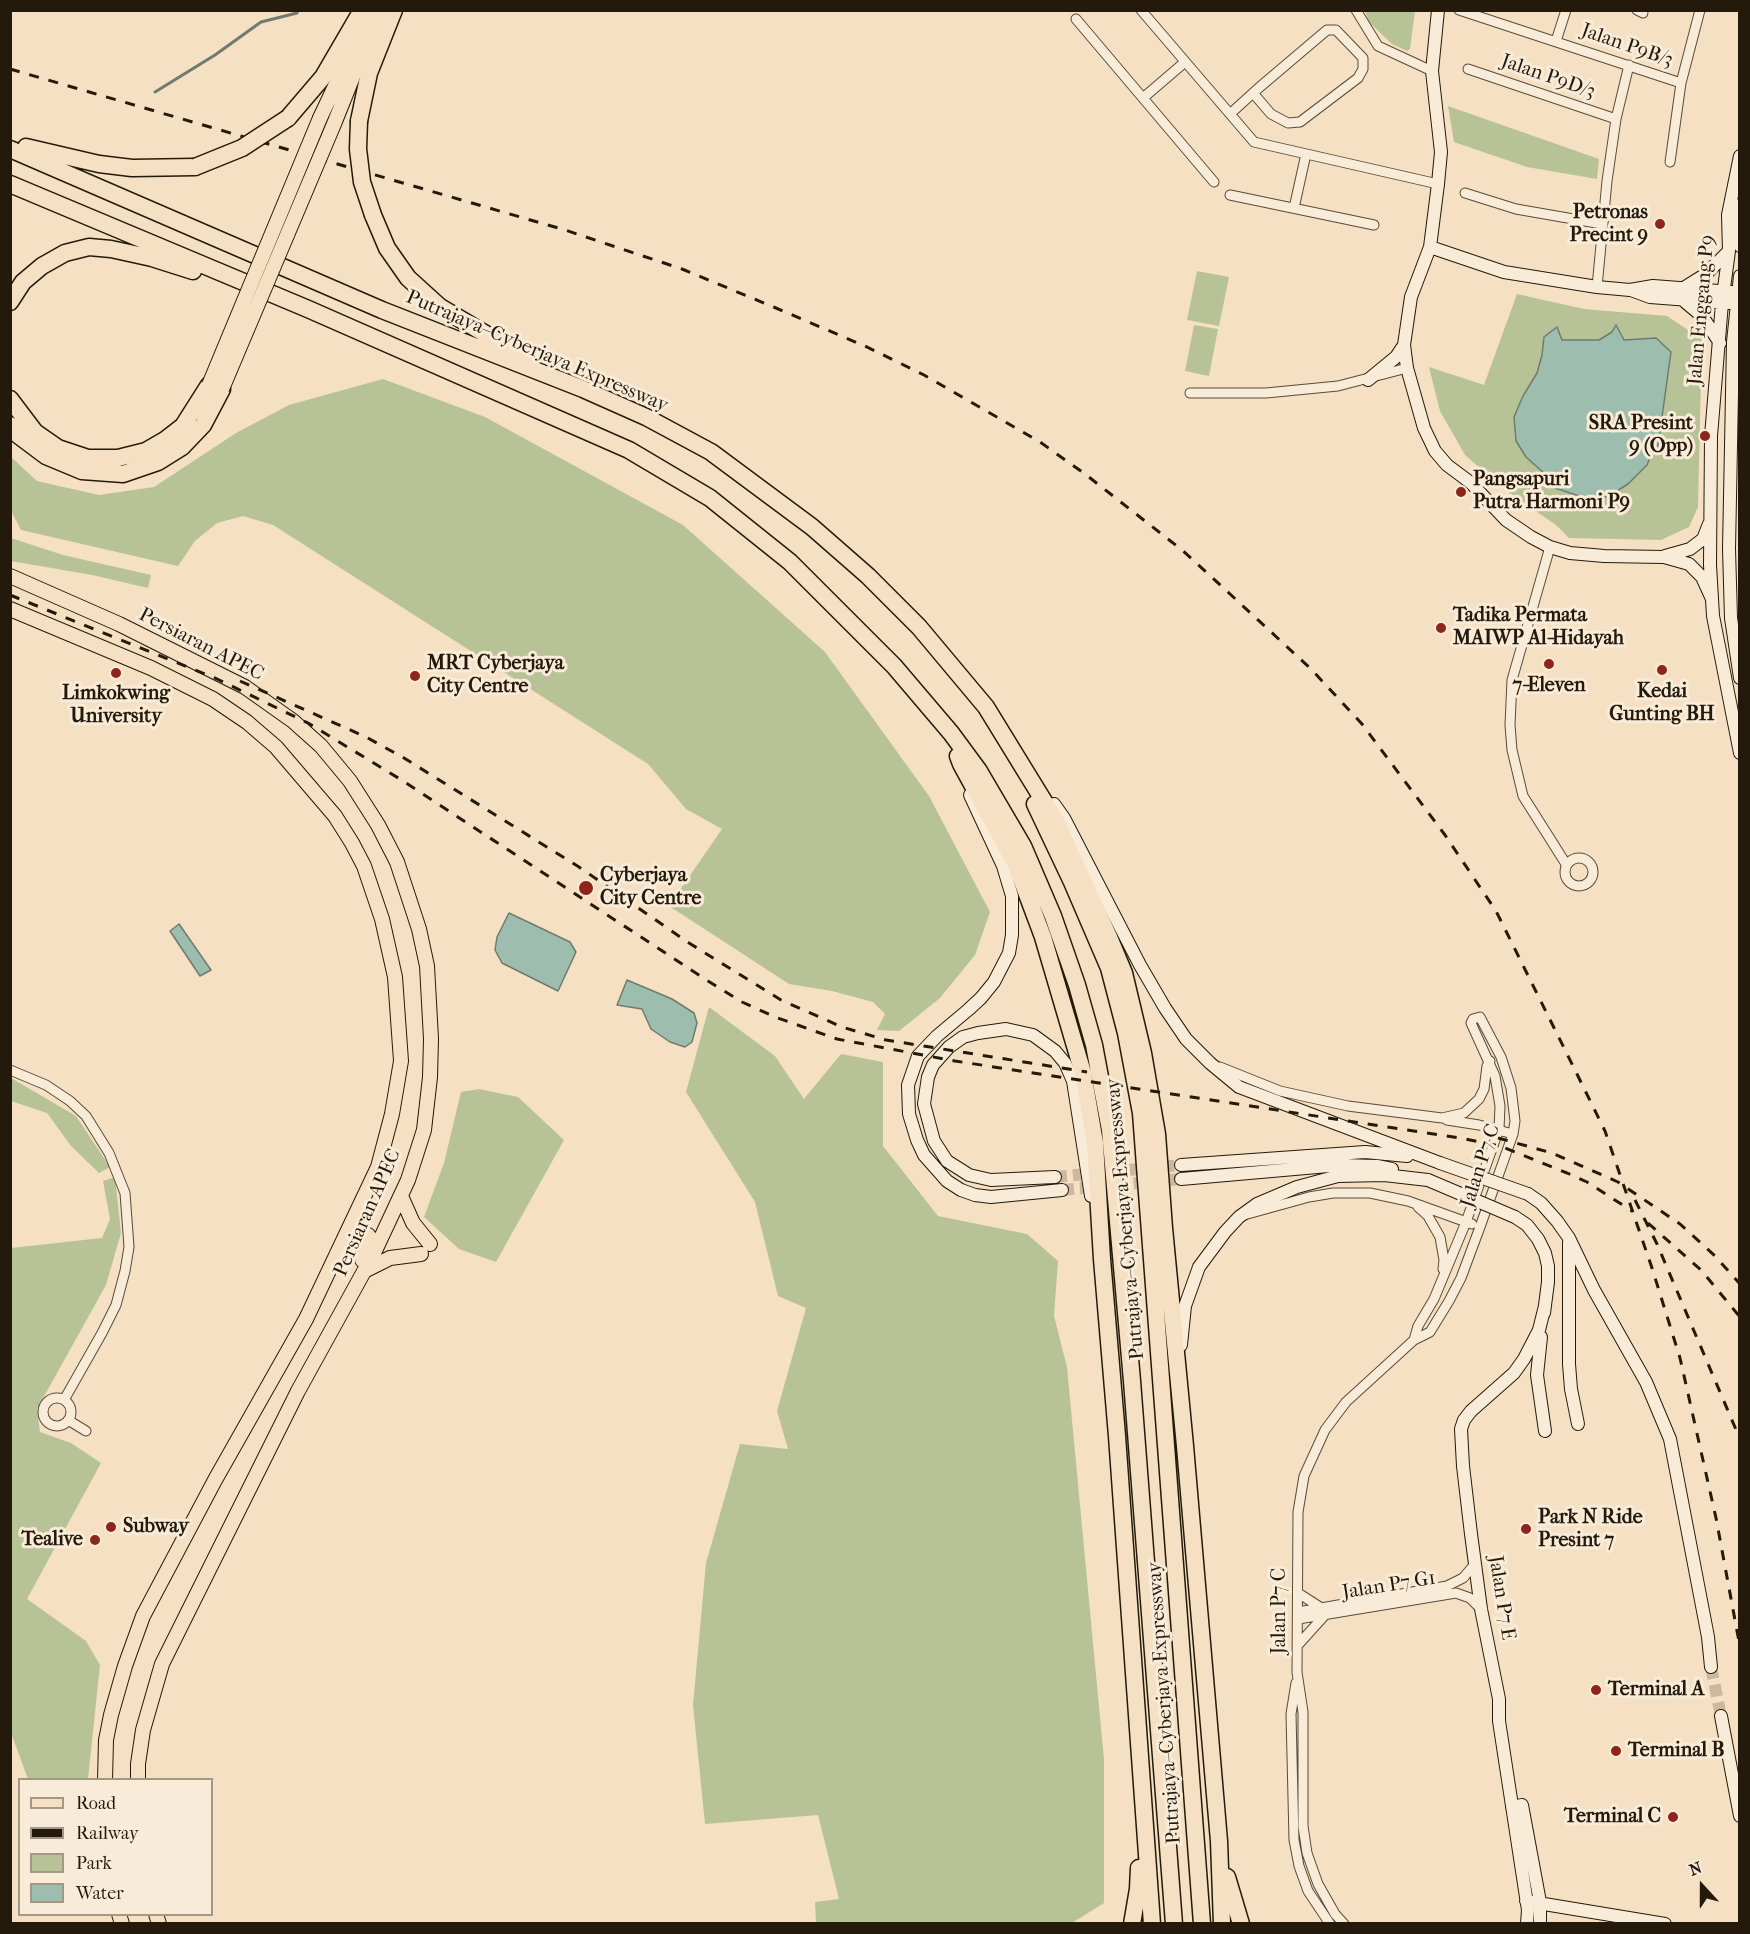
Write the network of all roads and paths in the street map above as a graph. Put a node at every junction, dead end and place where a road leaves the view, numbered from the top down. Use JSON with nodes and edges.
{"nodes":[{"id":1,"x":362,"y":10,"type":"edge"},
{"id":2,"x":371,"y":10,"type":"edge"},
{"id":3,"x":385,"y":10,"type":"edge"},
{"id":4,"x":394,"y":10,"type":"edge"},
{"id":5,"x":1141,"y":10,"type":"edge"},
{"id":6,"x":1356,"y":10,"type":"edge"},
{"id":7,"x":1438,"y":10,"type":"edge"},
{"id":8,"x":1459,"y":10,"type":"edge"},
{"id":9,"x":1566,"y":10,"type":"edge"},
{"id":10,"x":1700,"y":10,"type":"edge"},
{"id":11,"x":1076,"y":19,"type":"dead end"},
{"id":12,"x":1556,"y":41,"type":"junction"},
{"id":13,"x":1378,"y":46,"type":"junction"},
{"id":14,"x":1363,"y":58,"type":"junction"},
{"id":15,"x":1185,"y":62,"type":"junction"},
{"id":16,"x":1629,"y":65,"type":"junction"},
{"id":17,"x":1468,"y":69,"type":"dead end"},
{"id":18,"x":1432,"y":71,"type":"junction"},
{"id":19,"x":1681,"y":83,"type":"junction"},
{"id":20,"x":1253,"y":93,"type":"junction"},
{"id":21,"x":1143,"y":98,"type":"junction"},
{"id":22,"x":1230,"y":114,"type":"junction"},
{"id":23,"x":1616,"y":119,"type":"junction"},
{"id":24,"x":10,"y":144,"type":"edge"},
{"id":25,"x":10,"y":149,"type":"edge"},
{"id":26,"x":1306,"y":154,"type":"junction"},
{"id":27,"x":1740,"y":156,"type":"edge"},
{"id":28,"x":1670,"y":162,"type":"dead end"},
{"id":29,"x":1214,"y":182,"type":"dead end"},
{"id":30,"x":10,"y":184,"type":"edge"},
{"id":31,"x":1438,"y":184,"type":"junction"},
{"id":32,"x":1465,"y":193,"type":"dead end"},
{"id":33,"x":1230,"y":195,"type":"dead end"},
{"id":34,"x":1740,"y":205,"type":"edge"},
{"id":35,"x":1294,"y":208,"type":"junction"},
{"id":36,"x":1602,"y":224,"type":"junction"},
{"id":37,"x":1374,"y":225,"type":"dead end"},
{"id":38,"x":1430,"y":247,"type":"junction"},
{"id":39,"x":1734,"y":248,"type":"edge"},
{"id":40,"x":1740,"y":276,"type":"edge"},
{"id":41,"x":1598,"y":287,"type":"junction"},
{"id":42,"x":1682,"y":295,"type":"junction"},
{"id":43,"x":1723,"y":297,"type":"junction"},
{"id":44,"x":1739,"y":298,"type":"edge"},
{"id":45,"x":10,"y":302,"type":"edge"},
{"id":46,"x":308,"y":309,"type":"junction"},
{"id":47,"x":1731,"y":338,"type":"edge"},
{"id":48,"x":1404,"y":345,"type":"junction"},
{"id":49,"x":1407,"y":368,"type":"junction"},
{"id":50,"x":1368,"y":380,"type":"junction"},
{"id":51,"x":216,"y":387,"type":"junction"},
{"id":52,"x":582,"y":389,"type":"junction"},
{"id":53,"x":1190,"y":393,"type":"dead end"},
{"id":54,"x":10,"y":399,"type":"edge"},
{"id":55,"x":10,"y":425,"type":"edge"},
{"id":56,"x":1710,"y":520,"type":"junction"},
{"id":57,"x":1550,"y":547,"type":"junction"},
{"id":58,"x":1664,"y":557,"type":"junction"},
{"id":59,"x":10,"y":576,"type":"edge"},
{"id":60,"x":1712,"y":599,"type":"junction"},
{"id":61,"x":10,"y":609,"type":"edge"},
{"id":62,"x":919,"y":627,"type":"junction"},
{"id":63,"x":1740,"y":678,"type":"edge"},
{"id":64,"x":986,"y":707,"type":"junction"},
{"id":65,"x":951,"y":733,"type":"junction"},
{"id":66,"x":1740,"y":753,"type":"edge"},
{"id":67,"x":961,"y":764,"type":"junction"},
{"id":68,"x":1566,"y":864,"type":"dead end"},
{"id":69,"x":1501,"y":1058,"type":"junction"},
{"id":70,"x":1490,"y":1061,"type":"junction"},
{"id":71,"x":1210,"y":1063,"type":"junction"},
{"id":72,"x":10,"y":1070,"type":"edge"},
{"id":73,"x":1430,"y":1118,"type":"junction"},
{"id":74,"x":1498,"y":1129,"type":"junction"},
{"id":75,"x":1513,"y":1134,"type":"junction"},
{"id":76,"x":1440,"y":1163,"type":"junction"},
{"id":77,"x":1181,"y":1165,"type":"tunnel mouth"},
{"id":78,"x":1055,"y":1177,"type":"tunnel mouth"},
{"id":79,"x":1181,"y":1179,"type":"tunnel mouth"},
{"id":80,"x":1428,"y":1180,"type":"junction"},
{"id":81,"x":1062,"y":1190,"type":"tunnel mouth"},
{"id":82,"x":401,"y":1196,"type":"junction"},
{"id":83,"x":1408,"y":1201,"type":"junction"},
{"id":84,"x":1239,"y":1217,"type":"junction"},
{"id":85,"x":1466,"y":1222,"type":"junction"},
{"id":86,"x":1480,"y":1227,"type":"junction"},
{"id":87,"x":1569,"y":1238,"type":"junction"},
{"id":88,"x":1102,"y":1259,"type":"junction"},
{"id":89,"x":366,"y":1270,"type":"junction"},
{"id":90,"x":1441,"y":1280,"type":"junction"},
{"id":91,"x":1545,"y":1306,"type":"junction"},
{"id":92,"x":306,"y":1320,"type":"junction"},
{"id":93,"x":333,"y":1328,"type":"junction"},
{"id":94,"x":1414,"y":1340,"type":"junction"},
{"id":95,"x":64,"y":1400,"type":"junction"},
{"id":96,"x":68,"y":1420,"type":"junction"},
{"id":97,"x":1578,"y":1424,"type":"dead end"},
{"id":98,"x":86,"y":1431,"type":"dead end"},
{"id":99,"x":1545,"y":1431,"type":"dead end"},
{"id":100,"x":1185,"y":1446,"type":"junction"},
{"id":101,"x":1475,"y":1564,"type":"junction"},
{"id":102,"x":1298,"y":1593,"type":"junction"},
{"id":103,"x":1481,"y":1609,"type":"junction"},
{"id":104,"x":1324,"y":1612,"type":"junction"},
{"id":105,"x":1298,"y":1615,"type":"junction"},
{"id":106,"x":1297,"y":1647,"type":"junction"},
{"id":107,"x":1711,"y":1667,"type":"tunnel mouth"},
{"id":108,"x":1297,"y":1672,"type":"junction"},
{"id":109,"x":1721,"y":1716,"type":"tunnel mouth"},
{"id":110,"x":1140,"y":1768,"type":"junction"},
{"id":111,"x":105,"y":1778,"type":"edge"},
{"id":112,"x":138,"y":1778,"type":"edge"},
{"id":113,"x":1517,"y":1806,"type":"junction"},
{"id":114,"x":1740,"y":1816,"type":"edge"},
{"id":115,"x":1219,"y":1841,"type":"junction"},
{"id":116,"x":1526,"y":1901,"type":"junction"},
{"id":117,"x":1540,"y":1902,"type":"junction"},
{"id":118,"x":1132,"y":1923,"type":"edge"},
{"id":119,"x":1152,"y":1923,"type":"edge"},
{"id":120,"x":1173,"y":1923,"type":"edge"},
{"id":121,"x":1202,"y":1923,"type":"edge"},
{"id":122,"x":1222,"y":1923,"type":"edge"},
{"id":123,"x":1241,"y":1923,"type":"edge"},
{"id":124,"x":1330,"y":1923,"type":"edge"},
{"id":125,"x":1344,"y":1923,"type":"edge"},
{"id":126,"x":1527,"y":1923,"type":"edge"},
{"id":127,"x":1540,"y":1923,"type":"edge"},
{"id":128,"x":1665,"y":1923,"type":"edge"}],
"edges":[{"from":1,"to":24,"type":"highway","bridge":true},
{"from":2,"to":51,"type":"main road","bridge":true},
{"from":3,"to":51,"type":"main road","bridge":true},
{"from":4,"to":52,"type":"highway","bridge":true},
{"from":5,"to":15,"type":"street"},
{"from":6,"to":13,"type":"street"},
{"from":7,"to":18,"type":"street"},
{"from":8,"to":12,"type":"street","name":"Jalan P9B/3"},
{"from":9,"to":12,"type":"street"},
{"from":10,"to":19,"type":"street"},
{"from":11,"to":21,"type":"street"},
{"from":12,"to":16,"type":"street","name":"Jalan P9B/3"},
{"from":13,"to":14,"type":"street"},
{"from":13,"to":18,"type":"street"},
{"from":14,"to":20,"type":"street"},
{"from":14,"to":20,"type":"street"},
{"from":15,"to":21,"type":"street"},
{"from":15,"to":22,"type":"street"},
{"from":16,"to":19,"type":"street","name":"Jalan P9B/3"},
{"from":16,"to":23,"type":"street"},
{"from":17,"to":23,"type":"street","name":"Jalan P9D/3"},
{"from":18,"to":31,"type":"street"},
{"from":19,"to":28,"type":"street"},
{"from":20,"to":22,"type":"street"},
{"from":21,"to":29,"type":"street"},
{"from":22,"to":26,"type":"street"},
{"from":23,"to":36,"type":"street"},
{"from":25,"to":52,"type":"highway","name":"Putrajaya–Cyberjaya Expressway"},
{"from":26,"to":31,"type":"street"},
{"from":26,"to":35,"type":"street"},
{"from":27,"to":39,"type":"street","name":"Jalan Enggang P9"},
{"from":30,"to":46,"type":"highway","name":"Putrajaya–Cyberjaya Expressway"},
{"from":31,"to":38,"type":"street"},
{"from":32,"to":36,"type":"street"},
{"from":33,"to":35,"type":"street"},
{"from":34,"to":39,"type":"street","name":"Jalan Enggang P9"},
{"from":35,"to":37,"type":"street"},
{"from":36,"to":41,"type":"street"},
{"from":38,"to":41,"type":"street"},
{"from":38,"to":48,"type":"street"},
{"from":39,"to":42,"type":"street"},
{"from":39,"to":43,"type":"street","name":"Jalan Enggang P9"},
{"from":40,"to":44,"type":"street","name":"Jalan Enggang P9"},
{"from":41,"to":42,"type":"street"},
{"from":42,"to":43,"type":"street"},
{"from":42,"to":47,"type":"street"},
{"from":43,"to":44,"type":"street"},
{"from":43,"to":47,"type":"street","name":"Jalan Enggang P9"},
{"from":44,"to":47,"type":"street","name":"Jalan Enggang P9"},
{"from":45,"to":46,"type":"highway"},
{"from":46,"to":65,"type":"highway","name":"Putrajaya–Cyberjaya Expressway"},
{"from":47,"to":56,"type":"street","name":"Jalan Enggang P9"},
{"from":47,"to":63,"type":"street","name":"Jalan Enggang P9"},
{"from":48,"to":49,"type":"street"},
{"from":48,"to":50,"type":"street"},
{"from":49,"to":50,"type":"street"},
{"from":49,"to":57,"type":"street"},
{"from":50,"to":53,"type":"street"},
{"from":51,"to":54,"type":"highway"},
{"from":51,"to":55,"type":"highway"},
{"from":52,"to":62,"type":"highway","name":"Putrajaya–Cyberjaya Expressway"},
{"from":56,"to":58,"type":"street"},
{"from":56,"to":60,"type":"street","name":"Jalan Enggang P9"},
{"from":57,"to":58,"type":"street"},
{"from":57,"to":68,"type":"street"},
{"from":58,"to":60,"type":"street"},
{"from":59,"to":82,"type":"main road","name":"Persiaran APEC"},
{"from":60,"to":66,"type":"street","name":"Jalan Enggang P9"},
{"from":61,"to":92,"type":"main road","name":"Persiaran APEC"},
{"from":62,"to":64,"type":"highway"},
{"from":62,"to":121,"type":"highway","name":"Putrajaya–Cyberjaya Expressway"},
{"from":64,"to":71,"type":"street"},
{"from":64,"to":100,"type":"highway"},
{"from":65,"to":67,"type":"highway"},
{"from":65,"to":120,"type":"highway","name":"Putrajaya–Cyberjaya Expressway"},
{"from":67,"to":81,"type":"street"},
{"from":67,"to":88,"type":"highway"},
{"from":69,"to":70,"type":"street"},
{"from":69,"to":70,"type":"street","name":"Jalan P7 C"},
{"from":69,"to":75,"type":"street","name":"Jalan P7 C"},
{"from":70,"to":73,"type":"street"},
{"from":70,"to":74,"type":"street","name":"Jalan P7 C"},
{"from":71,"to":73,"type":"street"},
{"from":71,"to":76,"type":"street"},
{"from":72,"to":95,"type":"street"},
{"from":73,"to":74,"type":"street"},
{"from":74,"to":75,"type":"street"},
{"from":74,"to":85,"type":"street","name":"Jalan P7 C"},
{"from":75,"to":86,"type":"street","name":"Jalan P7 C"},
{"from":76,"to":77,"type":"street"},
{"from":76,"to":87,"type":"street","bridge":true},
{"from":78,"to":88,"type":"street"},
{"from":79,"to":80,"type":"street"},
{"from":80,"to":84,"type":"street"},
{"from":80,"to":91,"type":"street","bridge":true},
{"from":82,"to":89,"type":"main road","name":"Persiaran APEC"},
{"from":82,"to":89,"type":"main road"},
{"from":83,"to":84,"type":"street"},
{"from":83,"to":85,"type":"street"},
{"from":83,"to":90,"type":"street"},
{"from":84,"to":100,"type":"street"},
{"from":85,"to":86,"type":"street"},
{"from":85,"to":90,"type":"street","name":"Jalan P7 C"},
{"from":86,"to":94,"type":"street","name":"Jalan P7 C"},
{"from":87,"to":97,"type":"street"},
{"from":87,"to":107,"type":"street"},
{"from":88,"to":110,"type":"highway"},
{"from":89,"to":93,"type":"main road","name":"Persiaran APEC"},
{"from":90,"to":94,"type":"street","name":"Jalan P7 C"},
{"from":91,"to":99,"type":"street"},
{"from":91,"to":101,"type":"street","name":"Jalan P7 E"},
{"from":92,"to":93,"type":"main road"},
{"from":92,"to":111,"type":"main road","name":"Persiaran APEC"},
{"from":93,"to":112,"type":"main road","name":"Persiaran APEC"},
{"from":94,"to":102,"type":"street","name":"Jalan P7 C"},
{"from":95,"to":96,"type":"street"},
{"from":95,"to":96,"type":"street"},
{"from":96,"to":98,"type":"street"},
{"from":100,"to":115,"type":"highway"},
{"from":101,"to":103,"type":"street","name":"Jalan P7 E"},
{"from":101,"to":104,"type":"street","name":"Jalan P7 G1"},
{"from":102,"to":104,"type":"street"},
{"from":102,"to":105,"type":"street","name":"Jalan P7 C"},
{"from":103,"to":104,"type":"street","name":"Jalan P7 G1"},
{"from":103,"to":113,"type":"street","name":"Jalan P7 E"},
{"from":104,"to":105,"type":"street","name":"Jalan P7 G1"},
{"from":104,"to":106,"type":"street"},
{"from":105,"to":106,"type":"street","name":"Jalan P7 C"},
{"from":106,"to":108,"type":"street","name":"Jalan P7 C"},
{"from":108,"to":124,"type":"street","name":"Jalan P7 C"},
{"from":108,"to":125,"type":"street","name":"Jalan P7 C"},
{"from":109,"to":114,"type":"street"},
{"from":110,"to":118,"type":"highway"},
{"from":110,"to":119,"type":"highway"},
{"from":113,"to":116,"type":"street","name":"Jalan P7 E"},
{"from":113,"to":117,"type":"street","name":"Jalan P7 E"},
{"from":115,"to":122,"type":"highway"},
{"from":115,"to":123,"type":"highway"},
{"from":116,"to":117,"type":"street"},
{"from":116,"to":126,"type":"street","name":"Jalan P7 E"},
{"from":117,"to":127,"type":"street","name":"Jalan P7 E"},
{"from":117,"to":128,"type":"street"}]}
